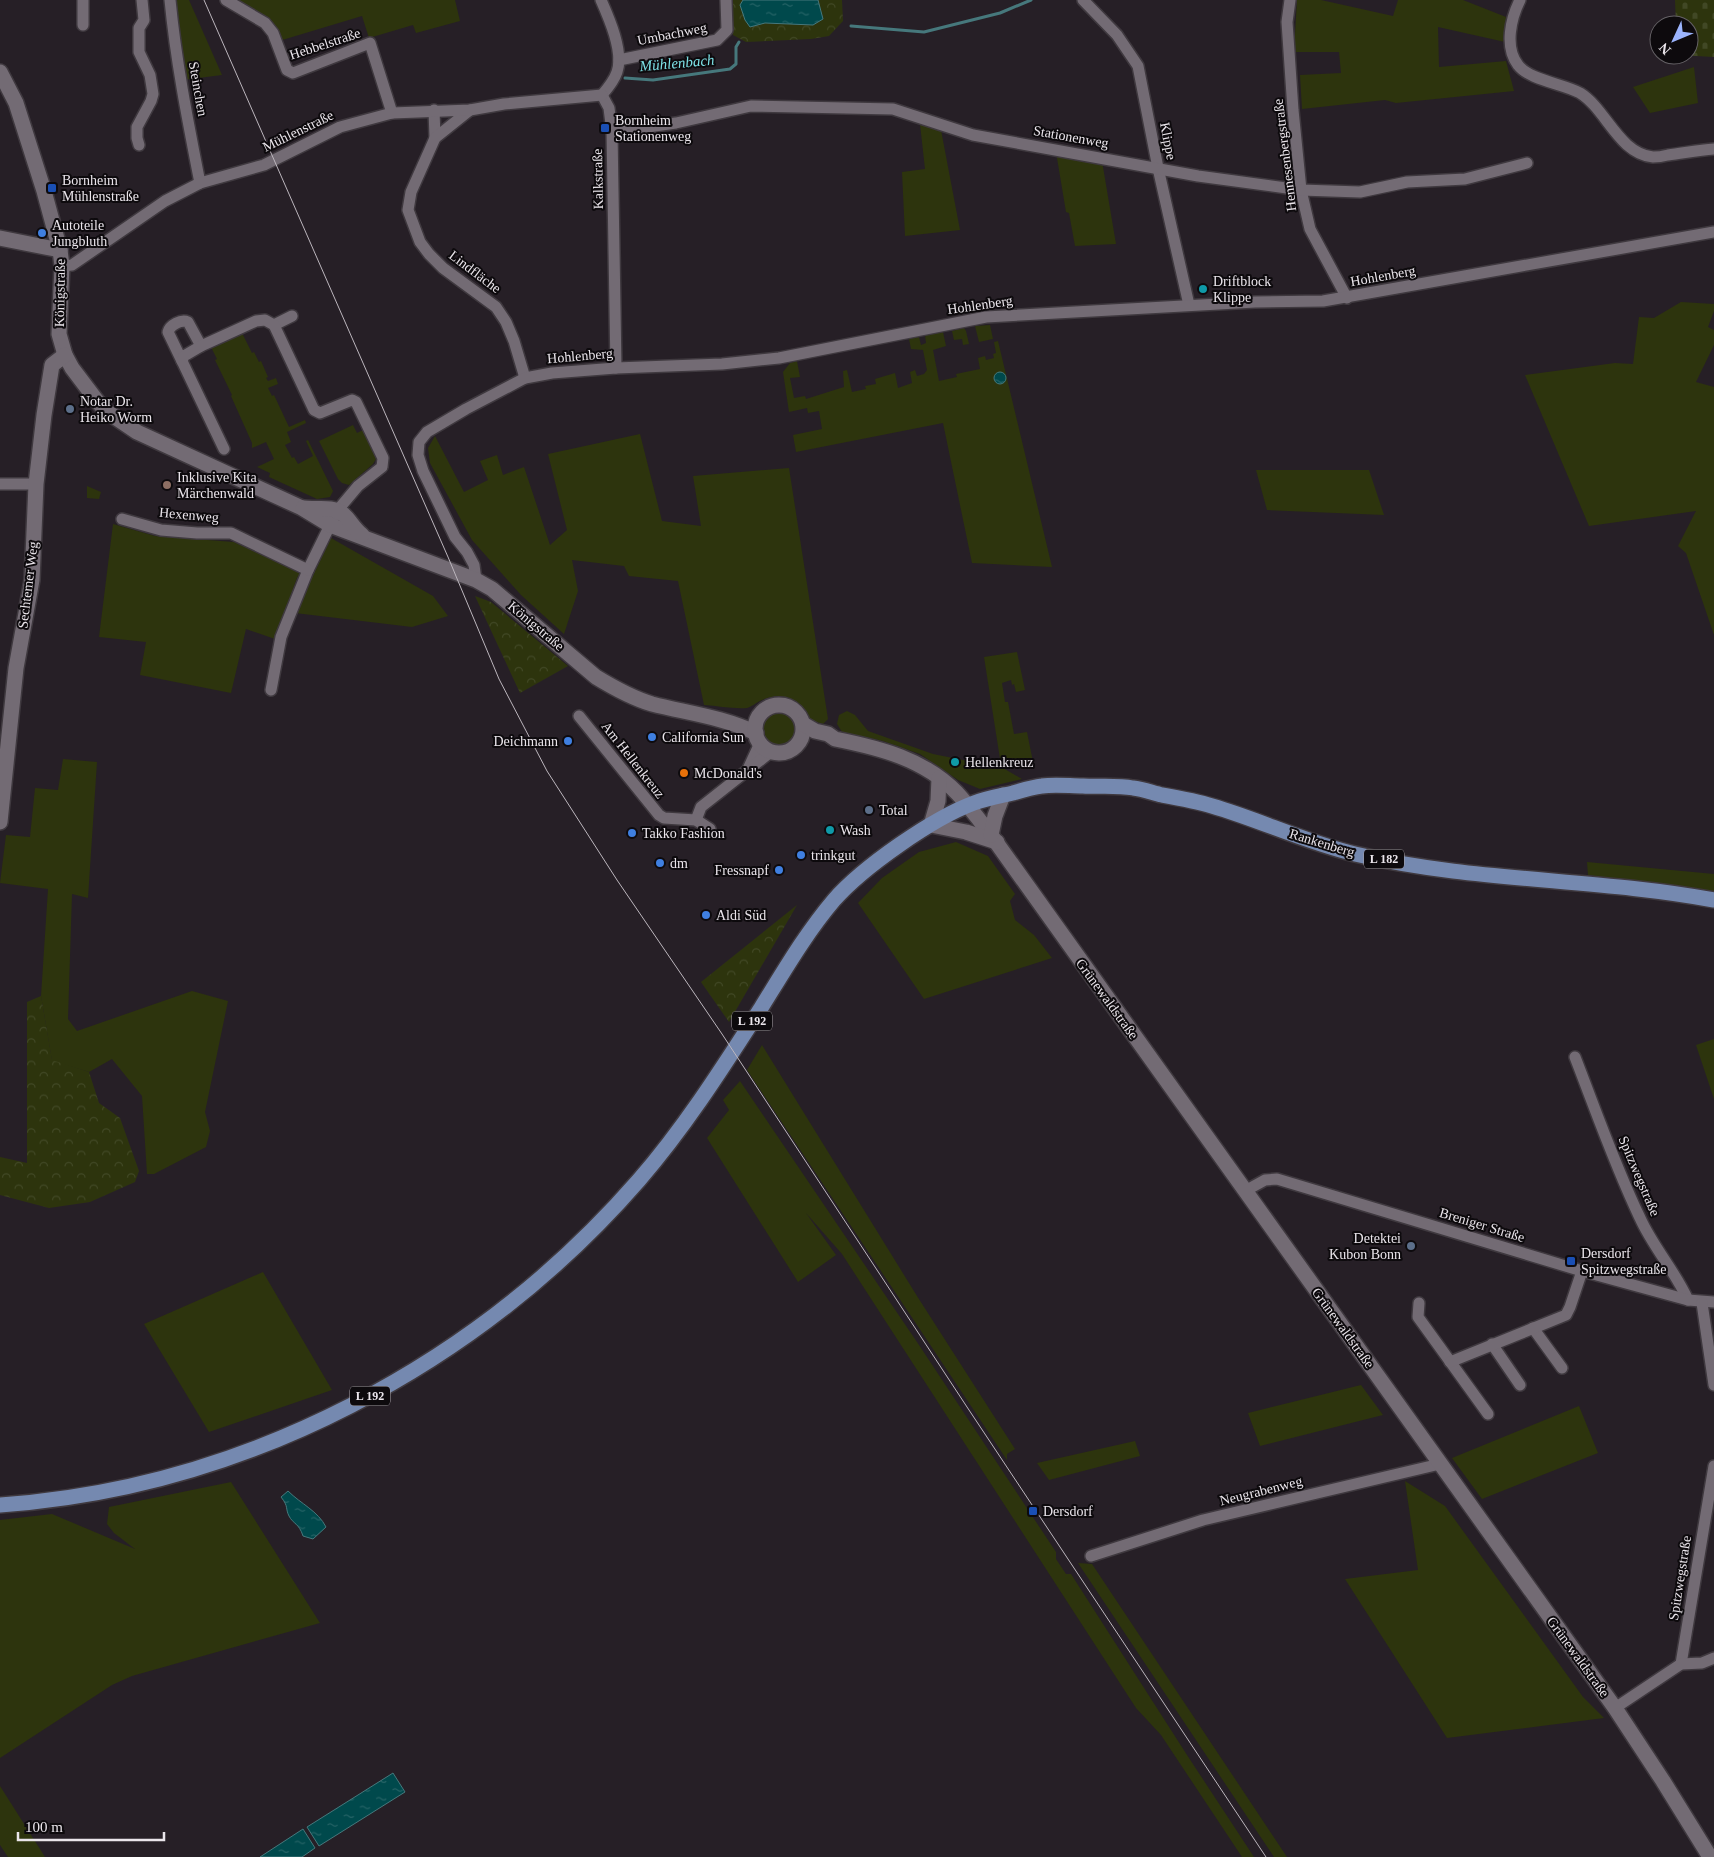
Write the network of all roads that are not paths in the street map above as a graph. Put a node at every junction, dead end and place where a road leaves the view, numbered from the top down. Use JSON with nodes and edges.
{"nodes":[{"id":1,"x":83,"y":0,"type":"edge"},
{"id":2,"x":142,"y":0,"type":"edge"},
{"id":3,"x":170,"y":0,"type":"edge"},
{"id":4,"x":226,"y":0,"type":"edge"},
{"id":5,"x":601,"y":0,"type":"edge"},
{"id":6,"x":726,"y":0,"type":"edge"},
{"id":7,"x":1082,"y":0,"type":"edge"},
{"id":8,"x":1290,"y":0,"type":"edge"},
{"id":9,"x":1520,"y":0,"type":"edge"},
{"id":10,"x":83,"y":25,"type":"dead end"},
{"id":11,"x":619,"y":60,"type":"junction"},
{"id":12,"x":0,"y":72,"type":"edge"},
{"id":13,"x":602,"y":95,"type":"junction"},
{"id":14,"x":434,"y":110,"type":"junction"},
{"id":15,"x":470,"y":110,"type":"junction"},
{"id":16,"x":392,"y":112,"type":"junction"},
{"id":17,"x":612,"y":132,"type":"junction"},
{"id":18,"x":436,"y":138,"type":"junction"},
{"id":19,"x":136,"y":140,"type":"dead end"},
{"id":20,"x":1714,"y":149,"type":"edge"},
{"id":21,"x":1527,"y":163,"type":"dead end"},
{"id":22,"x":1158,"y":168,"type":"junction"},
{"id":23,"x":200,"y":183,"type":"junction"},
{"id":24,"x":1301,"y":190,"type":"junction"},
{"id":25,"x":1714,"y":232,"type":"edge"},
{"id":26,"x":0,"y":238,"type":"edge"},
{"id":27,"x":60,"y":250,"type":"junction"},
{"id":28,"x":62,"y":266,"type":"junction"},
{"id":29,"x":1347,"y":298,"type":"junction"},
{"id":30,"x":1189,"y":305,"type":"junction"},
{"id":31,"x":292,"y":316,"type":"dead end"},
{"id":32,"x":274,"y":325,"type":"junction"},
{"id":33,"x":201,"y":346,"type":"junction"},
{"id":34,"x":65,"y":355,"type":"junction"},
{"id":35,"x":182,"y":362,"type":"junction"},
{"id":36,"x":616,"y":368,"type":"junction"},
{"id":37,"x":525,"y":378,"type":"junction"},
{"id":38,"x":224,"y":448,"type":"dead end"},
{"id":39,"x":0,"y":484,"type":"edge"},
{"id":40,"x":36,"y":484,"type":"junction"},
{"id":41,"x":302,"y":508,"type":"junction"},
{"id":42,"x":337,"y":510,"type":"junction"},
{"id":43,"x":122,"y":519,"type":"dead end"},
{"id":44,"x":330,"y":525,"type":"junction"},
{"id":45,"x":366,"y":538,"type":"junction"},
{"id":46,"x":308,"y":570,"type":"junction"},
{"id":47,"x":476,"y":580,"type":"junction"},
{"id":48,"x":271,"y":690,"type":"dead end"},
{"id":49,"x":704,"y":715,"type":"junction"},
{"id":50,"x":760,"y":715,"type":"junction"},
{"id":51,"x":579,"y":716,"type":"dead end"},
{"id":52,"x":803,"y":724,"type":"junction"},
{"id":53,"x":835,"y":739,"type":"junction"},
{"id":54,"x":801,"y":740,"type":"junction"},
{"id":55,"x":763,"y":742,"type":"junction"},
{"id":56,"x":3,"y":766,"type":"edge"},
{"id":57,"x":939,"y":778,"type":"junction"},
{"id":58,"x":1003,"y":795,"type":"junction"},
{"id":59,"x":967,"y":805,"type":"junction"},
{"id":60,"x":696,"y":820,"type":"junction"},
{"id":61,"x":0,"y":822,"type":"edge"},
{"id":62,"x":931,"y":825,"type":"junction"},
{"id":63,"x":710,"y":829,"type":"dead end"},
{"id":64,"x":994,"y":838,"type":"junction"},
{"id":65,"x":1714,"y":900,"type":"edge"},
{"id":66,"x":1575,"y":1057,"type":"dead end"},
{"id":67,"x":1245,"y":1191,"type":"junction"},
{"id":68,"x":1582,"y":1271,"type":"junction"},
{"id":69,"x":1688,"y":1300,"type":"junction"},
{"id":70,"x":1708,"y":1302,"type":"edge"},
{"id":71,"x":1419,"y":1303,"type":"dead end"},
{"id":72,"x":1533,"y":1328,"type":"junction"},
{"id":73,"x":1492,"y":1344,"type":"junction"},
{"id":74,"x":1450,"y":1362,"type":"junction"},
{"id":75,"x":1562,"y":1368,"type":"dead end"},
{"id":76,"x":1520,"y":1385,"type":"dead end"},
{"id":77,"x":1714,"y":1385,"type":"edge"},
{"id":78,"x":1488,"y":1414,"type":"dead end"},
{"id":79,"x":1440,"y":1464,"type":"junction"},
{"id":80,"x":1714,"y":1466,"type":"edge"},
{"id":81,"x":0,"y":1505,"type":"edge"},
{"id":82,"x":1091,"y":1556,"type":"dead end"},
{"id":83,"x":1714,"y":1658,"type":"edge"},
{"id":84,"x":1681,"y":1664,"type":"junction"},
{"id":85,"x":1615,"y":1708,"type":"junction"},
{"id":86,"x":1710,"y":1857,"type":"edge"}],
"edges":[{"from":1,"to":10,"type":"street"},
{"from":2,"to":19,"type":"street"},
{"from":3,"to":23,"type":"street","name":"Steinchen"},
{"from":4,"to":16,"type":"street","name":"Hebbelstraße"},
{"from":5,"to":11,"type":"street"},
{"from":6,"to":11,"type":"street","name":"Umbachweg"},
{"from":7,"to":22,"type":"street","name":"Klippe"},
{"from":8,"to":24,"type":"street","name":"Hennesenbergstraße"},
{"from":9,"to":20,"type":"street"},
{"from":11,"to":13,"type":"street"},
{"from":12,"to":27,"type":"street","name":"Königstraße"},
{"from":13,"to":15,"type":"street","name":"Mühlenstraße"},
{"from":13,"to":17,"type":"street","name":"Kalkstraße"},
{"from":14,"to":15,"type":"street","name":"Mühlenstraße"},
{"from":14,"to":16,"type":"street","name":"Mühlenstraße"},
{"from":14,"to":18,"type":"street","name":"Lindfläche"},
{"from":15,"to":18,"type":"street","name":"Lindfläche"},
{"from":16,"to":23,"type":"street","name":"Mühlenstraße"},
{"from":17,"to":22,"type":"street","name":"Stationenweg"},
{"from":17,"to":36,"type":"street","name":"Kalkstraße"},
{"from":18,"to":37,"type":"street","name":"Lindfläche"},
{"from":21,"to":24,"type":"street","name":"Stationenweg"},
{"from":22,"to":24,"type":"street","name":"Stationenweg"},
{"from":22,"to":30,"type":"street","name":"Klippe"},
{"from":23,"to":28,"type":"street","name":"Mühlenstraße"},
{"from":24,"to":29,"type":"street","name":"Hennesenbergstraße"},
{"from":25,"to":29,"type":"street","name":"Hohlenberg"},
{"from":26,"to":27,"type":"street"},
{"from":27,"to":28,"type":"street","name":"Königstraße"},
{"from":28,"to":34,"type":"street","name":"Königstraße"},
{"from":29,"to":30,"type":"street","name":"Hohlenberg"},
{"from":30,"to":36,"type":"street","name":"Hohlenberg"},
{"from":31,"to":32,"type":"street"},
{"from":32,"to":33,"type":"street"},
{"from":32,"to":42,"type":"street"},
{"from":33,"to":35,"type":"street"},
{"from":33,"to":35,"type":"street"},
{"from":34,"to":40,"type":"street","name":"Sechtemer Weg"},
{"from":34,"to":41,"type":"street","name":"Königstraße"},
{"from":35,"to":38,"type":"street"},
{"from":36,"to":37,"type":"street","name":"Hohlenberg"},
{"from":37,"to":47,"type":"street","name":"Hohlenberg"},
{"from":39,"to":40,"type":"street"},
{"from":40,"to":56,"type":"street","name":"Sechtemer Weg"},
{"from":41,"to":42,"type":"street","name":"Königstraße"},
{"from":41,"to":44,"type":"street","name":"Königstraße"},
{"from":42,"to":44,"type":"street"},
{"from":42,"to":45,"type":"street","name":"Königstraße"},
{"from":43,"to":46,"type":"street","name":"Hexenweg"},
{"from":44,"to":45,"type":"street","name":"Königstraße"},
{"from":44,"to":46,"type":"street"},
{"from":45,"to":47,"type":"street","name":"Königstraße"},
{"from":46,"to":48,"type":"street"},
{"from":47,"to":49,"type":"street","name":"Königstraße"},
{"from":49,"to":50,"type":"street","name":"Königstraße"},
{"from":49,"to":55,"type":"street","name":"Königstraße"},
{"from":50,"to":52,"type":"street","name":"Königstraße"},
{"from":50,"to":55,"type":"street"},
{"from":51,"to":60,"type":"street","name":"Am Hellenkreuz"},
{"from":52,"to":53,"type":"street","name":"Königstraße"},
{"from":52,"to":54,"type":"street"},
{"from":53,"to":54,"type":"street","name":"Königstraße"},
{"from":53,"to":57,"type":"street","name":"Königstraße"},
{"from":54,"to":55,"type":"street"},
{"from":55,"to":60,"type":"street"},
{"from":56,"to":61,"type":"street","name":"Sechtemer Weg"},
{"from":57,"to":59,"type":"street","name":"Königstraße"},
{"from":57,"to":62,"type":"street"},
{"from":58,"to":59,"type":"main road","name":"Rankenberg","number":"L 182"},
{"from":58,"to":64,"type":"street"},
{"from":58,"to":65,"type":"main road","name":"Rankenberg","number":"L 182"},
{"from":59,"to":62,"type":"main road","number":"L 192"},
{"from":59,"to":64,"type":"street","name":"Grünewaldstraße"},
{"from":60,"to":63,"type":"street","name":"Am Hellenkreuz"},
{"from":62,"to":64,"type":"street"},
{"from":62,"to":81,"type":"main road","number":"L 192"},
{"from":64,"to":67,"type":"street","name":"Grünewaldstraße"},
{"from":66,"to":69,"type":"street","name":"Spitzwegstraße"},
{"from":67,"to":68,"type":"street","name":"Breniger Straße"},
{"from":67,"to":79,"type":"street","name":"Grünewaldstraße"},
{"from":68,"to":69,"type":"street","name":"Breniger Straße"},
{"from":68,"to":72,"type":"street"},
{"from":69,"to":70,"type":"street","name":"Breniger Straße"},
{"from":70,"to":77,"type":"street"},
{"from":71,"to":74,"type":"street"},
{"from":72,"to":73,"type":"street"},
{"from":72,"to":75,"type":"street"},
{"from":73,"to":74,"type":"street"},
{"from":73,"to":76,"type":"street"},
{"from":74,"to":78,"type":"street"},
{"from":79,"to":82,"type":"street","name":"Neugrabenweg"},
{"from":79,"to":85,"type":"street","name":"Grünewaldstraße"},
{"from":80,"to":84,"type":"street","name":"Spitzwegstraße"},
{"from":83,"to":84,"type":"street"},
{"from":84,"to":85,"type":"street"},
{"from":85,"to":86,"type":"street","name":"Grünewaldstraße"}]}
